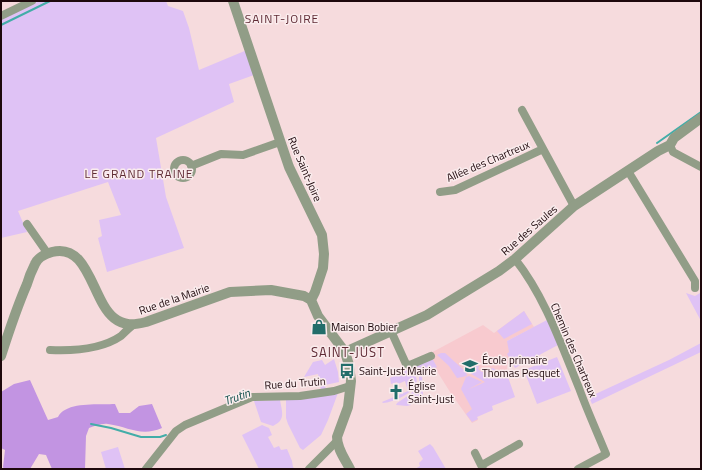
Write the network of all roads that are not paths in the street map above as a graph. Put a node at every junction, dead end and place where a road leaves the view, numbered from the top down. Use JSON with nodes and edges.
{"nodes":[{"id":1,"x":32,"y":1,"type":"edge"},
{"id":2,"x":233,"y":1,"type":"edge"},
{"id":3,"x":1,"y":16,"type":"edge"},
{"id":4,"x":522,"y":110,"type":"dead end"},
{"id":5,"x":701,"y":118,"type":"edge"},
{"id":6,"x":280,"y":142,"type":"junction"},
{"id":7,"x":670,"y":145,"type":"junction"},
{"id":8,"x":543,"y":149,"type":"junction"},
{"id":9,"x":191,"y":166,"type":"dead end"},
{"id":10,"x":701,"y":167,"type":"edge"},
{"id":11,"x":628,"y":171,"type":"junction"},
{"id":12,"x":440,"y":192,"type":"dead end"},
{"id":13,"x":574,"y":206,"type":"junction"},
{"id":14,"x":27,"y":224,"type":"dead end"},
{"id":15,"x":48,"y":254,"type":"junction"},
{"id":16,"x":514,"y":259,"type":"junction"},
{"id":17,"x":695,"y":288,"type":"dead end"},
{"id":18,"x":311,"y":300,"type":"junction"},
{"id":19,"x":133,"y":325,"type":"junction"},
{"id":20,"x":390,"y":331,"type":"junction"},
{"id":21,"x":4,"y":337,"type":"edge"},
{"id":22,"x":50,"y":350,"type":"dead end"},
{"id":23,"x":345,"y":352,"type":"junction"},
{"id":24,"x":1,"y":356,"type":"edge"},
{"id":25,"x":431,"y":356,"type":"dead end"},
{"id":26,"x":350,"y":386,"type":"junction"},
{"id":27,"x":337,"y":441,"type":"junction"},
{"id":28,"x":519,"y":444,"type":"dead end"},
{"id":29,"x":474,"y":453,"type":"dead end"},
{"id":30,"x":483,"y":467,"type":"edge"},
{"id":31,"x":146,"y":469,"type":"edge"},
{"id":32,"x":309,"y":469,"type":"edge"},
{"id":33,"x":350,"y":469,"type":"edge"},
{"id":34,"x":578,"y":469,"type":"edge"}],
"edges":[{"from":1,"to":3,"type":"street"},
{"from":2,"to":6,"type":"street","name":"Rue Saint-Joire"},
{"from":4,"to":8,"type":"street"},
{"from":5,"to":7,"type":"street","name":"Rue des Saules"},
{"from":6,"to":9,"type":"street"},
{"from":6,"to":18,"type":"street","name":"Rue Saint-Joire"},
{"from":7,"to":10,"type":"street"},
{"from":7,"to":11,"type":"street","name":"Rue des Saules"},
{"from":8,"to":12,"type":"street","name":"Allée des Chartreux"},
{"from":8,"to":13,"type":"street"},
{"from":11,"to":13,"type":"street","name":"Rue des Saules"},
{"from":11,"to":17,"type":"street"},
{"from":13,"to":16,"type":"street","name":"Rue des Saules"},
{"from":14,"to":15,"type":"street"},
{"from":15,"to":19,"type":"street"},
{"from":15,"to":21,"type":"street"},
{"from":16,"to":20,"type":"street","name":"Rue des Saules"},
{"from":16,"to":34,"type":"street","name":"Chemin des Chartreux"},
{"from":18,"to":19,"type":"street","name":"Rue de la Mairie"},
{"from":18,"to":23,"type":"street"},
{"from":19,"to":22,"type":"street","name":"Rue de la Mairie"},
{"from":20,"to":23,"type":"street","name":"Rue des Saules"},
{"from":20,"to":25,"type":"street"},
{"from":21,"to":24,"type":"street"},
{"from":23,"to":26,"type":"street"},
{"from":26,"to":27,"type":"street"},
{"from":26,"to":31,"type":"street","name":"Rue du Trutin"},
{"from":27,"to":32,"type":"street"},
{"from":27,"to":33,"type":"street"},
{"from":28,"to":30,"type":"street"},
{"from":29,"to":30,"type":"street"}]}
